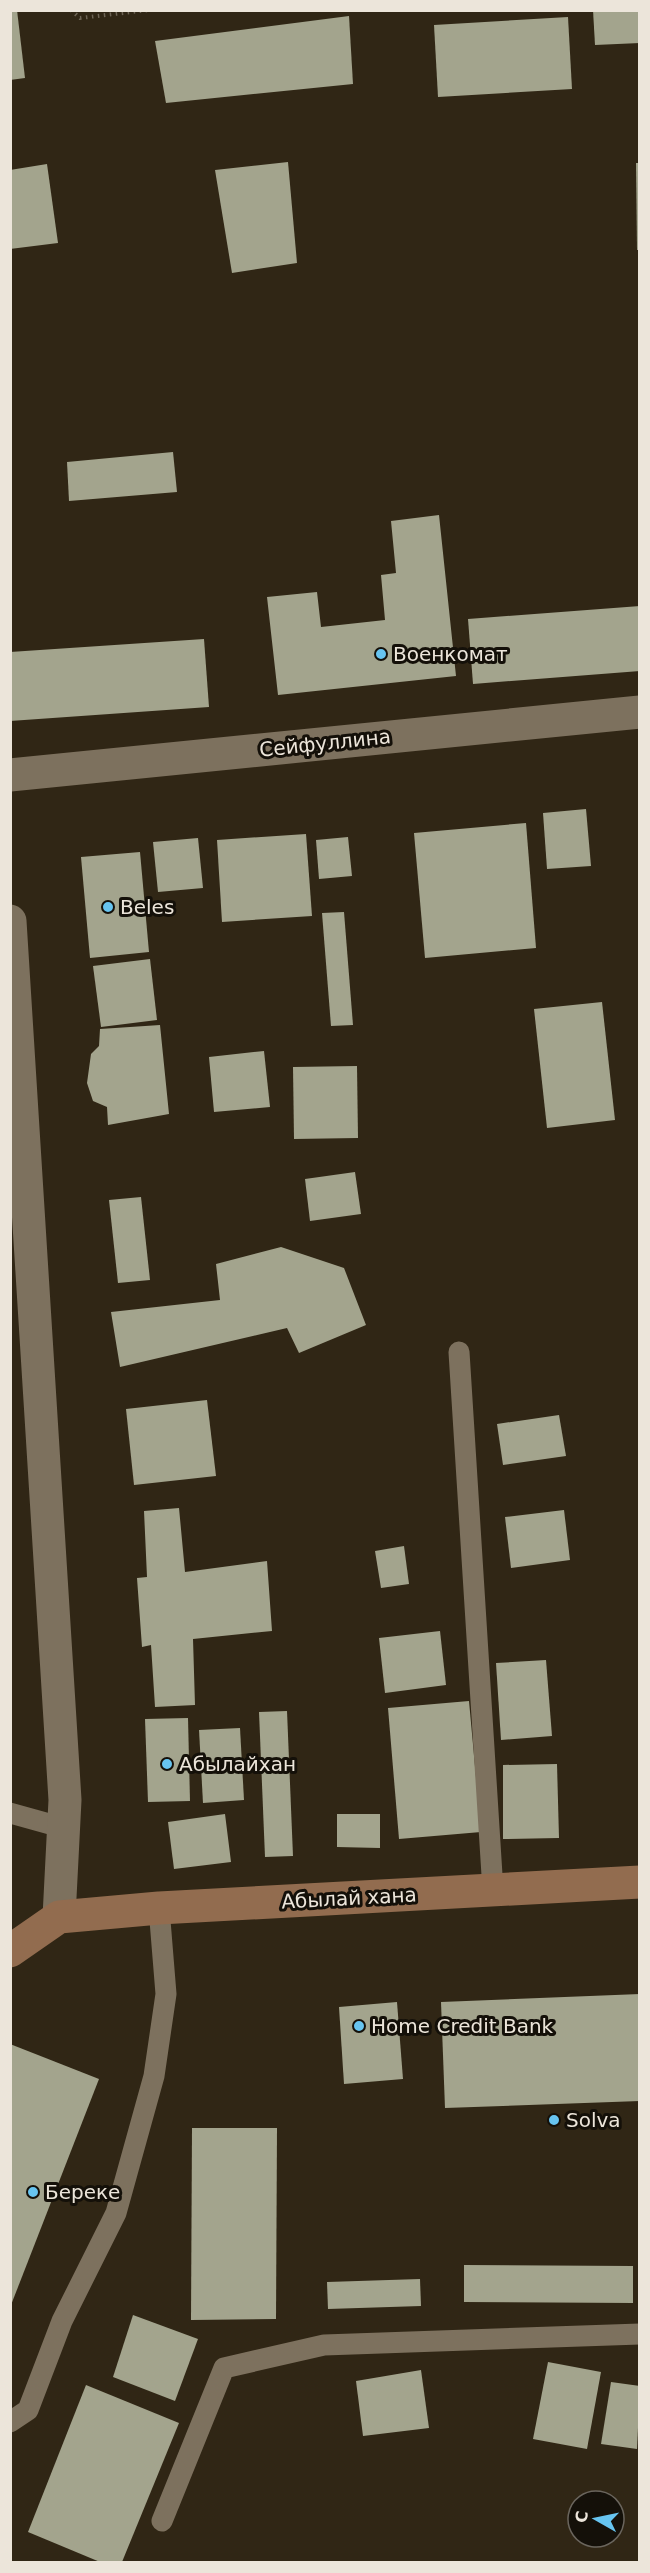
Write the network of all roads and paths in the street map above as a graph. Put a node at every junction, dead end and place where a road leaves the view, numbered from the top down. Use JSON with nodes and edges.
{"nodes":[{"id":1,"x":71,"y":10,"type":"edge"},
{"id":2,"x":148,"y":10,"type":"edge"},
{"id":3,"x":639,"y":712,"type":"edge"},
{"id":4,"x":10,"y":775,"type":"edge"},
{"id":5,"x":10,"y":921,"type":"edge"},
{"id":6,"x":13,"y":1019,"type":"edge"},
{"id":7,"x":459,"y":1352,"type":"dead end"},
{"id":8,"x":10,"y":1813,"type":"edge"},
{"id":9,"x":64,"y":1828,"type":"junction"},
{"id":10,"x":639,"y":1882,"type":"edge"},
{"id":11,"x":493,"y":1891,"type":"junction"},
{"id":12,"x":159,"y":1908,"type":"junction"},
{"id":13,"x":58,"y":1917,"type":"junction"},
{"id":14,"x":10,"y":1951,"type":"edge"},
{"id":15,"x":639,"y":2334,"type":"edge"},
{"id":16,"x":10,"y":2422,"type":"edge"},
{"id":17,"x":162,"y":2521,"type":"dead end"}],
"edges":[{"from":1,"to":2,"type":"path"},
{"from":3,"to":4,"type":"street","name":"Сейфуллина"},
{"from":5,"to":6,"type":"street"},
{"from":6,"to":9,"type":"street"},
{"from":7,"to":11,"type":"lane"},
{"from":8,"to":9,"type":"lane"},
{"from":9,"to":13,"type":"street"},
{"from":10,"to":11,"type":"main road","name":"Абылай хана"},
{"from":11,"to":12,"type":"main road","name":"Абылай хана"},
{"from":12,"to":13,"type":"main road","name":"Абылай хана"},
{"from":12,"to":16,"type":"lane"},
{"from":13,"to":14,"type":"main road"},
{"from":15,"to":17,"type":"lane"}]}
